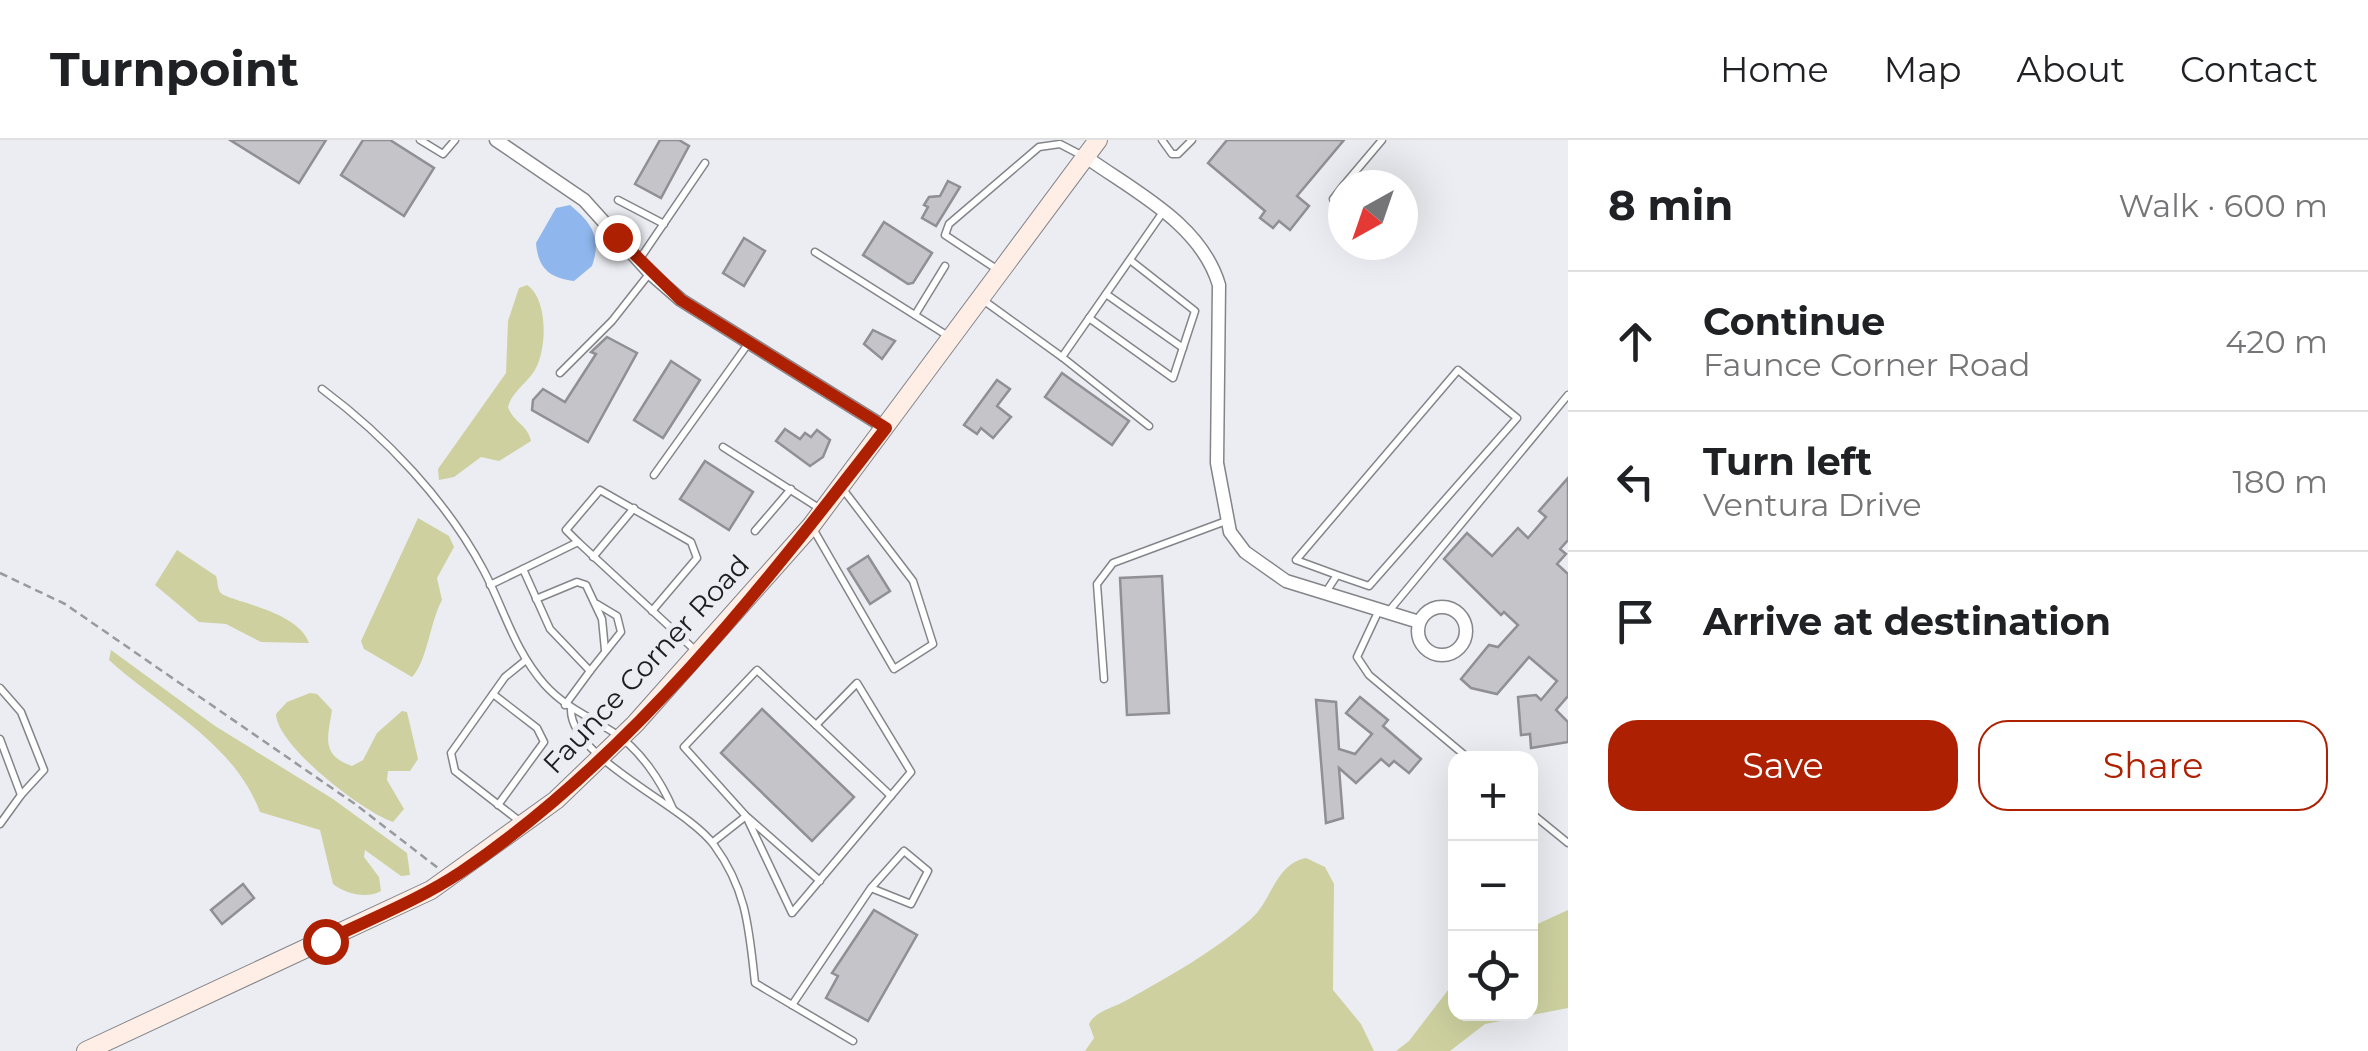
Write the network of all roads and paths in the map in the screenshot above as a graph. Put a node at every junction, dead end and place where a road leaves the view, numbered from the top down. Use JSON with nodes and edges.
{"nodes":[{"id":1,"x":420,"y":140,"type":"edge"},
{"id":2,"x":455,"y":140,"type":"edge"},
{"id":3,"x":496,"y":140,"type":"edge"},
{"id":4,"x":1098,"y":140,"type":"edge"},
{"id":5,"x":1162,"y":140,"type":"edge"},
{"id":6,"x":1192,"y":140,"type":"edge"},
{"id":7,"x":1382,"y":140,"type":"edge"},
{"id":8,"x":1086,"y":157,"type":"junction"},
{"id":9,"x":705,"y":163,"type":"dead end"},
{"id":10,"x":1357,"y":170,"type":"edge"},
{"id":11,"x":618,"y":200,"type":"dead end"},
{"id":12,"x":1163,"y":212,"type":"junction"},
{"id":13,"x":664,"y":224,"type":"junction"},
{"id":14,"x":815,"y":252,"type":"dead end"},
{"id":15,"x":1130,"y":260,"type":"junction"},
{"id":16,"x":638,"y":261,"type":"junction"},
{"id":17,"x":945,"y":266,"type":"dead end"},
{"id":18,"x":1002,"y":272,"type":"junction"},
{"id":19,"x":650,"y":273,"type":"junction"},
{"id":20,"x":1106,"y":294,"type":"junction"},
{"id":21,"x":982,"y":300,"type":"junction"},
{"id":22,"x":915,"y":315,"type":"junction"},
{"id":23,"x":1089,"y":318,"type":"junction"},
{"id":24,"x":953,"y":339,"type":"junction"},
{"id":25,"x":748,"y":344,"type":"junction"},
{"id":26,"x":1183,"y":348,"type":"junction"},
{"id":27,"x":1062,"y":358,"type":"junction"},
{"id":28,"x":560,"y":372,"type":"dead end"},
{"id":29,"x":322,"y":389,"type":"dead end"},
{"id":30,"x":1568,"y":395,"type":"edge"},
{"id":31,"x":1149,"y":426,"type":"dead end"},
{"id":32,"x":886,"y":428,"type":"junction"},
{"id":33,"x":724,"y":447,"type":"dead end"},
{"id":34,"x":654,"y":476,"type":"dead end"},
{"id":35,"x":842,"y":488,"type":"junction"},
{"id":36,"x":791,"y":489,"type":"junction"},
{"id":37,"x":634,"y":508,"type":"junction"},
{"id":38,"x":823,"y":510,"type":"junction"},
{"id":39,"x":1226,"y":521,"type":"junction"},
{"id":40,"x":811,"y":526,"type":"junction"},
{"id":41,"x":755,"y":531,"type":"dead end"},
{"id":42,"x":578,"y":542,"type":"junction"},
{"id":43,"x":594,"y":557,"type":"junction"},
{"id":44,"x":523,"y":569,"type":"junction"},
{"id":45,"x":0,"y":573,"type":"edge"},
{"id":46,"x":1338,"y":576,"type":"junction"},
{"id":47,"x":490,"y":585,"type":"junction"},
{"id":48,"x":1326,"y":592,"type":"junction"},
{"id":49,"x":536,"y":600,"type":"junction"},
{"id":50,"x":597,"y":604,"type":"junction"},
{"id":51,"x":1384,"y":610,"type":"junction"},
{"id":52,"x":652,"y":611,"type":"junction"},
{"id":53,"x":1419,"y":622,"type":"dead end"},
{"id":54,"x":606,"y":650,"type":"junction"},
{"id":55,"x":699,"y":654,"type":"junction"},
{"id":56,"x":526,"y":660,"type":"junction"},
{"id":57,"x":590,"y":671,"type":"junction"},
{"id":58,"x":1104,"y":680,"type":"dead end"},
{"id":59,"x":0,"y":688,"type":"edge"},
{"id":60,"x":493,"y":694,"type":"junction"},
{"id":61,"x":568,"y":707,"type":"junction"},
{"id":62,"x":816,"y":725,"type":"junction"},
{"id":63,"x":621,"y":738,"type":"junction"},
{"id":64,"x":0,"y":740,"type":"edge"},
{"id":65,"x":1460,"y":751,"type":"edge"},
{"id":66,"x":603,"y":756,"type":"junction"},
{"id":67,"x":22,"y":794,"type":"junction"},
{"id":68,"x":892,"y":796,"type":"junction"},
{"id":69,"x":498,"y":805,"type":"junction"},
{"id":70,"x":674,"y":809,"type":"junction"},
{"id":71,"x":746,"y":816,"type":"junction"},
{"id":72,"x":1538,"y":819,"type":"edge"},
{"id":73,"x":0,"y":824,"type":"edge"},
{"id":74,"x":523,"y":824,"type":"junction"},
{"id":75,"x":713,"y":842,"type":"junction"},
{"id":76,"x":1568,"y":844,"type":"edge"},
{"id":77,"x":451,"y":878,"type":"junction"},
{"id":78,"x":820,"y":880,"type":"junction"},
{"id":79,"x":871,"y":888,"type":"junction"},
{"id":80,"x":792,"y":1005,"type":"junction"},
{"id":81,"x":853,"y":1040,"type":"dead end"},
{"id":82,"x":86,"y":1051,"type":"edge"}],
"edges":[{"from":1,"to":2,"type":"lane"},
{"from":3,"to":16,"type":"street"},
{"from":4,"to":8,"type":"main road","name":"Faunce Corner Road"},
{"from":5,"to":6,"type":"lane"},
{"from":7,"to":10,"type":"lane"},
{"from":8,"to":12,"type":"street"},
{"from":8,"to":18,"type":"main road","name":"Faunce Corner Road"},
{"from":8,"to":18,"type":"lane"},
{"from":9,"to":13,"type":"lane"},
{"from":11,"to":13,"type":"lane"},
{"from":12,"to":15,"type":"lane"},
{"from":12,"to":39,"type":"street"},
{"from":13,"to":16,"type":"lane"},
{"from":14,"to":22,"type":"lane"},
{"from":15,"to":20,"type":"lane"},
{"from":15,"to":26,"type":"lane"},
{"from":16,"to":19,"type":"street"},
{"from":17,"to":22,"type":"lane"},
{"from":18,"to":21,"type":"main road","name":"Faunce Corner Road"},
{"from":19,"to":25,"type":"street"},
{"from":19,"to":28,"type":"lane"},
{"from":20,"to":23,"type":"lane"},
{"from":20,"to":26,"type":"lane"},
{"from":21,"to":24,"type":"main road","name":"Faunce Corner Road"},
{"from":21,"to":27,"type":"lane"},
{"from":22,"to":24,"type":"lane"},
{"from":23,"to":26,"type":"lane"},
{"from":23,"to":27,"type":"lane"},
{"from":24,"to":32,"type":"main road","name":"Faunce Corner Road"},
{"from":25,"to":32,"type":"street"},
{"from":25,"to":34,"type":"lane"},
{"from":27,"to":31,"type":"lane"},
{"from":29,"to":47,"type":"lane"},
{"from":30,"to":51,"type":"lane"},
{"from":32,"to":35,"type":"main road","name":"Faunce Corner Road"},
{"from":33,"to":36,"type":"lane"},
{"from":35,"to":38,"type":"main road","name":"Faunce Corner Road"},
{"from":35,"to":40,"type":"lane"},
{"from":36,"to":38,"type":"lane"},
{"from":36,"to":41,"type":"lane"},
{"from":37,"to":42,"type":"lane"},
{"from":37,"to":43,"type":"lane"},
{"from":37,"to":52,"type":"lane"},
{"from":38,"to":40,"type":"main road","name":"Faunce Corner Road"},
{"from":39,"to":48,"type":"street"},
{"from":39,"to":58,"type":"lane"},
{"from":40,"to":55,"type":"main road","name":"Faunce Corner Road"},
{"from":42,"to":43,"type":"lane"},
{"from":42,"to":44,"type":"lane"},
{"from":43,"to":52,"type":"lane"},
{"from":44,"to":47,"type":"lane"},
{"from":44,"to":49,"type":"lane"},
{"from":45,"to":77,"type":"path"},
{"from":46,"to":46,"type":"lane"},
{"from":46,"to":48,"type":"lane"},
{"from":47,"to":56,"type":"lane"},
{"from":48,"to":51,"type":"street"},
{"from":49,"to":50,"type":"lane"},
{"from":49,"to":57,"type":"lane"},
{"from":50,"to":54,"type":"lane"},
{"from":50,"to":54,"type":"lane"},
{"from":51,"to":53,"type":"street"},
{"from":51,"to":65,"type":"lane"},
{"from":52,"to":55,"type":"lane"},
{"from":54,"to":57,"type":"lane"},
{"from":55,"to":63,"type":"main road","name":"Faunce Corner Road"},
{"from":56,"to":60,"type":"lane"},
{"from":56,"to":61,"type":"lane"},
{"from":57,"to":61,"type":"lane"},
{"from":59,"to":67,"type":"lane"},
{"from":60,"to":69,"type":"lane"},
{"from":60,"to":69,"type":"lane"},
{"from":61,"to":63,"type":"lane"},
{"from":61,"to":66,"type":"lane"},
{"from":62,"to":68,"type":"lane"},
{"from":62,"to":68,"type":"lane"},
{"from":62,"to":71,"type":"lane"},
{"from":63,"to":66,"type":"main road","name":"Faunce Corner Road"},
{"from":63,"to":70,"type":"lane"},
{"from":64,"to":67,"type":"lane"},
{"from":66,"to":70,"type":"lane"},
{"from":66,"to":74,"type":"main road","name":"Faunce Corner Road"},
{"from":67,"to":73,"type":"lane"},
{"from":68,"to":78,"type":"lane"},
{"from":69,"to":74,"type":"lane"},
{"from":70,"to":75,"type":"lane"},
{"from":71,"to":75,"type":"lane"},
{"from":71,"to":78,"type":"lane"},
{"from":71,"to":78,"type":"lane"},
{"from":72,"to":76,"type":"lane"},
{"from":74,"to":77,"type":"main road","name":"Faunce Corner Road"},
{"from":75,"to":80,"type":"lane"},
{"from":77,"to":82,"type":"main road","name":"Faunce Corner Road"},
{"from":79,"to":79,"type":"lane"},
{"from":79,"to":80,"type":"lane"},
{"from":80,"to":81,"type":"lane"}]}
